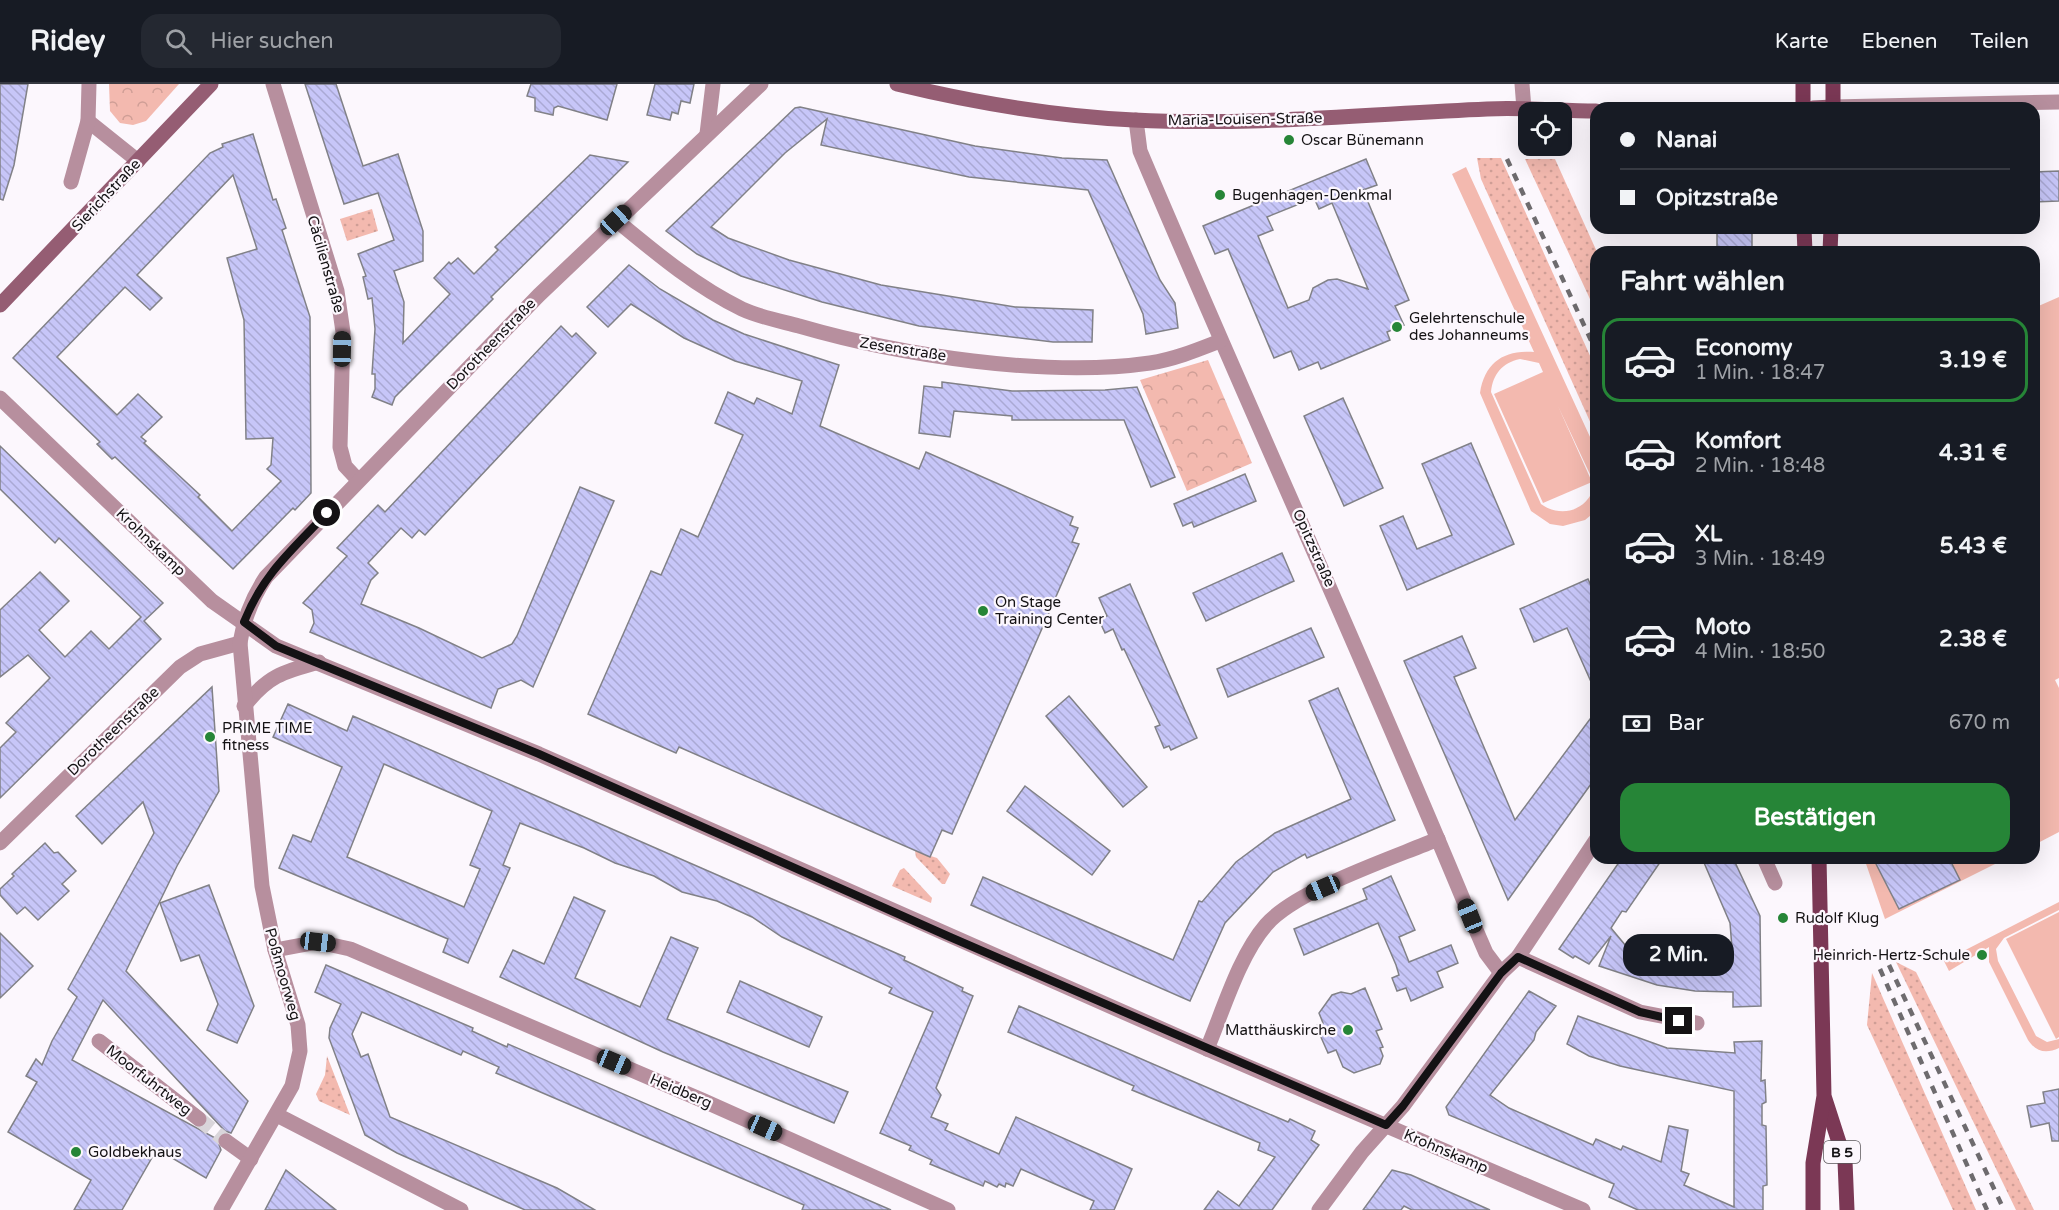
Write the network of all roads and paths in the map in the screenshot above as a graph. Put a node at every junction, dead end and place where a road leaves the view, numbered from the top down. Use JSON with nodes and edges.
{"nodes":[{"id":1,"x":88,"y":84,"type":"edge"},
{"id":2,"x":211,"y":84,"type":"edge"},
{"id":3,"x":273,"y":84,"type":"edge"},
{"id":4,"x":713,"y":84,"type":"edge"},
{"id":5,"x":761,"y":84,"type":"edge"},
{"id":6,"x":897,"y":84,"type":"edge"},
{"id":7,"x":1522,"y":84,"type":"edge"},
{"id":8,"x":1803,"y":84,"type":"edge"},
{"id":9,"x":1833,"y":84,"type":"edge"},
{"id":10,"x":1523,"y":102,"type":"edge"},
{"id":11,"x":1803,"y":102,"type":"edge"},
{"id":12,"x":1833,"y":102,"type":"edge"},
{"id":13,"x":2059,"y":102,"type":"edge"},
{"id":14,"x":2040,"y":103,"type":"edge"},
{"id":15,"x":1518,"y":109,"type":"edge"},
{"id":16,"x":1572,"y":110,"type":"edge"},
{"id":17,"x":1590,"y":111,"type":"edge"},
{"id":18,"x":1136,"y":120,"type":"junction"},
{"id":19,"x":88,"y":121,"type":"junction"},
{"id":20,"x":707,"y":134,"type":"junction"},
{"id":21,"x":138,"y":161,"type":"junction"},
{"id":22,"x":71,"y":182,"type":"dead end"},
{"id":23,"x":616,"y":220,"type":"junction"},
{"id":24,"x":0,"y":305,"type":"edge"},
{"id":25,"x":1220,"y":341,"type":"junction"},
{"id":26,"x":0,"y":398,"type":"edge"},
{"id":27,"x":358,"y":480,"type":"junction"},
{"id":28,"x":244,"y":622,"type":"junction"},
{"id":29,"x":240,"y":643,"type":"junction"},
{"id":30,"x":319,"y":663,"type":"junction"},
{"id":31,"x":244,"y":706,"type":"junction"},
{"id":32,"x":1438,"y":839,"type":"junction"},
{"id":33,"x":0,"y":843,"type":"edge"},
{"id":34,"x":1590,"y":849,"type":"edge"},
{"id":35,"x":1767,"y":864,"type":"edge"},
{"id":36,"x":1819,"y":864,"type":"edge"},
{"id":37,"x":1775,"y":883,"type":"dead end"},
{"id":38,"x":275,"y":950,"type":"junction"},
{"id":39,"x":1518,"y":957,"type":"junction"},
{"id":40,"x":1501,"y":973,"type":"junction"},
{"id":41,"x":1696,"y":1023,"type":"dead end"},
{"id":42,"x":99,"y":1041,"type":"dead end"},
{"id":43,"x":1207,"y":1049,"type":"junction"},
{"id":44,"x":1824,"y":1096,"type":"junction"},
{"id":45,"x":277,"y":1115,"type":"junction"},
{"id":46,"x":199,"y":1119,"type":"tunnel mouth"},
{"id":47,"x":1386,"y":1125,"type":"junction"},
{"id":48,"x":226,"y":1141,"type":"tunnel mouth"},
{"id":49,"x":251,"y":1159,"type":"junction"},
{"id":50,"x":221,"y":1210,"type":"edge"},
{"id":51,"x":461,"y":1210,"type":"edge"},
{"id":52,"x":948,"y":1210,"type":"edge"},
{"id":53,"x":1319,"y":1210,"type":"edge"},
{"id":54,"x":1583,"y":1210,"type":"edge"},
{"id":55,"x":1813,"y":1210,"type":"edge"},
{"id":56,"x":1847,"y":1210,"type":"edge"}],
"edges":[{"from":1,"to":19,"type":"street"},
{"from":2,"to":21,"type":"main road","name":"Sierichstraße"},
{"from":3,"to":27,"type":"street","name":"Cäcilienstraße"},
{"from":4,"to":20,"type":"street"},
{"from":5,"to":20,"type":"street","name":"Dorotheenstraße"},
{"from":6,"to":18,"type":"main road","name":"Maria-Louisen-Straße"},
{"from":7,"to":10,"type":"street"},
{"from":8,"to":11,"type":"main road"},
{"from":9,"to":12,"type":"main road"},
{"from":13,"to":14,"type":"street"},
{"from":15,"to":18,"type":"main road","name":"Maria-Louisen-Straße"},
{"from":16,"to":17,"type":"main road","name":"Maria-Louisen-Straße"},
{"from":18,"to":25,"type":"street","name":"Opitzstraße"},
{"from":19,"to":21,"type":"street"},
{"from":19,"to":22,"type":"street"},
{"from":20,"to":23,"type":"street","name":"Dorotheenstraße"},
{"from":21,"to":24,"type":"main road","name":"Sierichstraße"},
{"from":23,"to":25,"type":"street","name":"Zesenstraße"},
{"from":23,"to":27,"type":"street","name":"Dorotheenstraße"},
{"from":25,"to":32,"type":"street","name":"Opitzstraße"},
{"from":26,"to":28,"type":"street","name":"Krohnskamp"},
{"from":27,"to":28,"type":"street","name":"Dorotheenstraße"},
{"from":28,"to":29,"type":"street","name":"Poßmoorweg"},
{"from":28,"to":30,"type":"street","name":"Krohnskamp"},
{"from":29,"to":31,"type":"street","name":"Poßmoorweg"},
{"from":29,"to":33,"type":"street","name":"Dorotheenstraße"},
{"from":30,"to":31,"type":"street"},
{"from":30,"to":43,"type":"street","name":"Krohnskamp"},
{"from":31,"to":38,"type":"street","name":"Poßmoorweg"},
{"from":32,"to":40,"type":"street","name":"Opitzstraße"},
{"from":32,"to":43,"type":"street"},
{"from":34,"to":39,"type":"street"},
{"from":35,"to":37,"type":"street"},
{"from":36,"to":44,"type":"main road","number":"B 5"},
{"from":38,"to":45,"type":"street","name":"Poßmoorweg"},
{"from":38,"to":52,"type":"street","name":"Heidberg"},
{"from":39,"to":40,"type":"street"},
{"from":39,"to":41,"type":"street"},
{"from":40,"to":47,"type":"street"},
{"from":42,"to":46,"type":"street","name":"Moorfuhrtweg"},
{"from":43,"to":47,"type":"street","name":"Krohnskamp"},
{"from":44,"to":55,"type":"main road","number":"B 5"},
{"from":44,"to":56,"type":"main road","number":"B 5"},
{"from":45,"to":49,"type":"street"},
{"from":45,"to":51,"type":"street"},
{"from":47,"to":53,"type":"street"},
{"from":47,"to":54,"type":"street","name":"Krohnskamp"},
{"from":48,"to":49,"type":"street"},
{"from":49,"to":50,"type":"street"}]}
